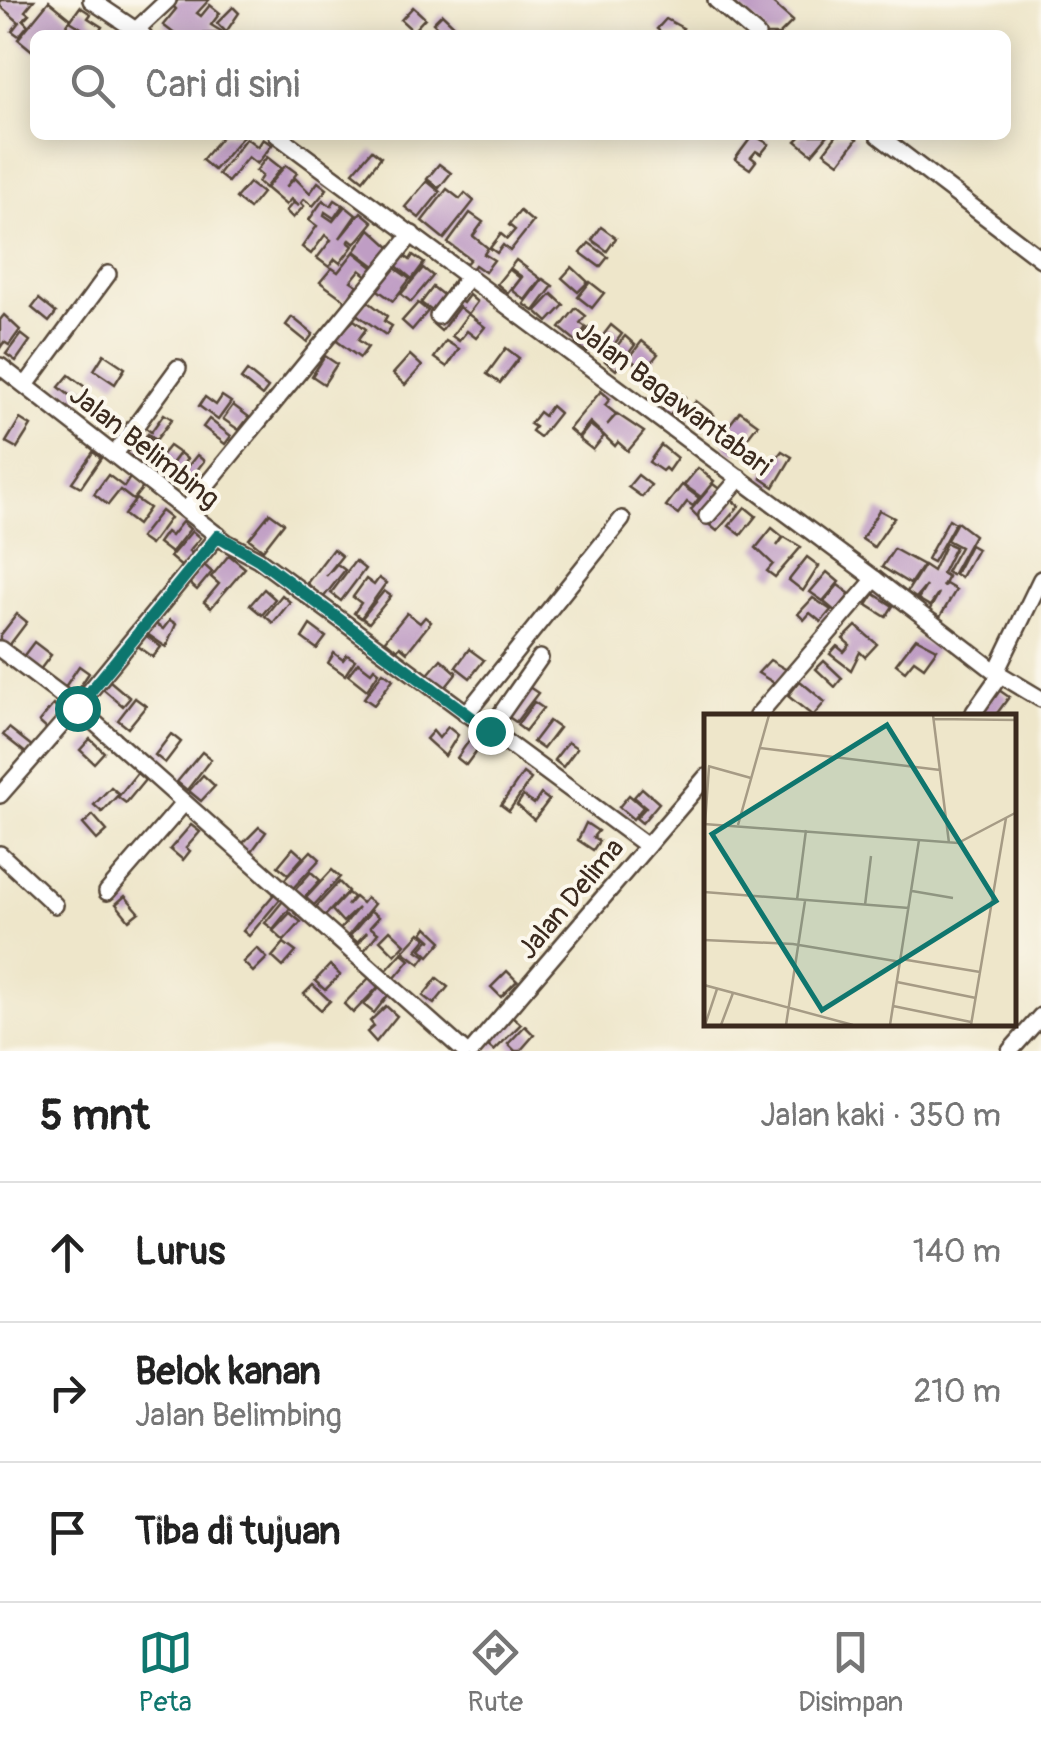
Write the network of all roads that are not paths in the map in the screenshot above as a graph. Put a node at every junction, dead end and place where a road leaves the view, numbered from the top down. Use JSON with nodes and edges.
{"nodes":[{"id":1,"x":91,"y":0,"type":"edge"},
{"id":2,"x":168,"y":0,"type":"edge"},
{"id":3,"x":716,"y":0,"type":"edge"},
{"id":4,"x":136,"y":30,"type":"edge"},
{"id":5,"x":141,"y":30,"type":"edge"},
{"id":6,"x":751,"y":30,"type":"edge"},
{"id":7,"x":285,"y":140,"type":"edge"},
{"id":8,"x":885,"y":140,"type":"edge"},
{"id":9,"x":412,"y":234,"type":"junction"},
{"id":10,"x":1041,"y":259,"type":"edge"},
{"id":11,"x":108,"y":274,"type":"dead end"},
{"id":12,"x":468,"y":276,"type":"junction"},
{"id":13,"x":438,"y":316,"type":"dead end"},
{"id":14,"x":0,"y":366,"type":"edge"},
{"id":15,"x":178,"y":368,"type":"dead end"},
{"id":16,"x":26,"y":385,"type":"junction"},
{"id":17,"x":114,"y":454,"type":"junction"},
{"id":18,"x":740,"y":478,"type":"junction"},
{"id":19,"x":186,"y":510,"type":"junction"},
{"id":20,"x":707,"y":516,"type":"dead end"},
{"id":21,"x":622,"y":519,"type":"dead end"},
{"id":22,"x":218,"y":536,"type":"junction"},
{"id":23,"x":875,"y":579,"type":"junction"},
{"id":24,"x":1041,"y":579,"type":"edge"},
{"id":25,"x":0,"y":649,"type":"edge"},
{"id":26,"x":540,"y":658,"type":"dead end"},
{"id":27,"x":998,"y":674,"type":"junction"},
{"id":28,"x":1041,"y":700,"type":"edge"},
{"id":29,"x":77,"y":708,"type":"junction"},
{"id":30,"x":974,"y":712,"type":"dead end"},
{"id":31,"x":466,"y":714,"type":"junction"},
{"id":32,"x":759,"y":714,"type":"edge"},
{"id":33,"x":490,"y":731,"type":"junction"},
{"id":34,"x":704,"y":781,"type":"edge"},
{"id":35,"x":0,"y":795,"type":"edge"},
{"id":36,"x":184,"y":804,"type":"junction"},
{"id":37,"x":648,"y":846,"type":"junction"},
{"id":38,"x":0,"y":854,"type":"edge"},
{"id":39,"x":106,"y":892,"type":"dead end"},
{"id":40,"x":56,"y":905,"type":"dead end"},
{"id":41,"x":1041,"y":1016,"type":"edge"},
{"id":42,"x":475,"y":1049,"type":"edge"},
{"id":43,"x":1010,"y":1051,"type":"edge"}],
"edges":[{"from":1,"to":4,"type":"street"},
{"from":2,"to":5,"type":"street"},
{"from":3,"to":6,"type":"street"},
{"from":7,"to":9,"type":"street","name":"Jalan Bagawantabari"},
{"from":8,"to":10,"type":"street"},
{"from":9,"to":12,"type":"street","name":"Jalan Bagawantabari"},
{"from":9,"to":19,"type":"street"},
{"from":11,"to":16,"type":"street"},
{"from":12,"to":13,"type":"street"},
{"from":12,"to":18,"type":"street","name":"Jalan Bagawantabari"},
{"from":14,"to":16,"type":"street","name":"Jalan Belimbing"},
{"from":15,"to":17,"type":"street"},
{"from":16,"to":17,"type":"street","name":"Jalan Belimbing"},
{"from":17,"to":19,"type":"street","name":"Jalan Belimbing"},
{"from":18,"to":20,"type":"street"},
{"from":18,"to":23,"type":"street","name":"Jalan Bagawantabari"},
{"from":19,"to":22,"type":"street","name":"Jalan Belimbing"},
{"from":21,"to":31,"type":"street"},
{"from":22,"to":29,"type":"street"},
{"from":22,"to":31,"type":"street","name":"Jalan Belimbing"},
{"from":23,"to":27,"type":"street","name":"Jalan Bagawantabari"},
{"from":23,"to":32,"type":"street"},
{"from":24,"to":27,"type":"street"},
{"from":25,"to":29,"type":"street"},
{"from":26,"to":33,"type":"street"},
{"from":27,"to":28,"type":"street","name":"Jalan Bagawantabari"},
{"from":27,"to":30,"type":"street"},
{"from":29,"to":35,"type":"street"},
{"from":29,"to":36,"type":"street"},
{"from":31,"to":33,"type":"street","name":"Jalan Belimbing"},
{"from":33,"to":37,"type":"street","name":"Jalan Belimbing"},
{"from":34,"to":37,"type":"street","name":"Jalan Delima"},
{"from":36,"to":39,"type":"street"},
{"from":36,"to":42,"type":"street"},
{"from":37,"to":42,"type":"street","name":"Jalan Delima"},
{"from":38,"to":40,"type":"street"},
{"from":41,"to":43,"type":"street"}]}
